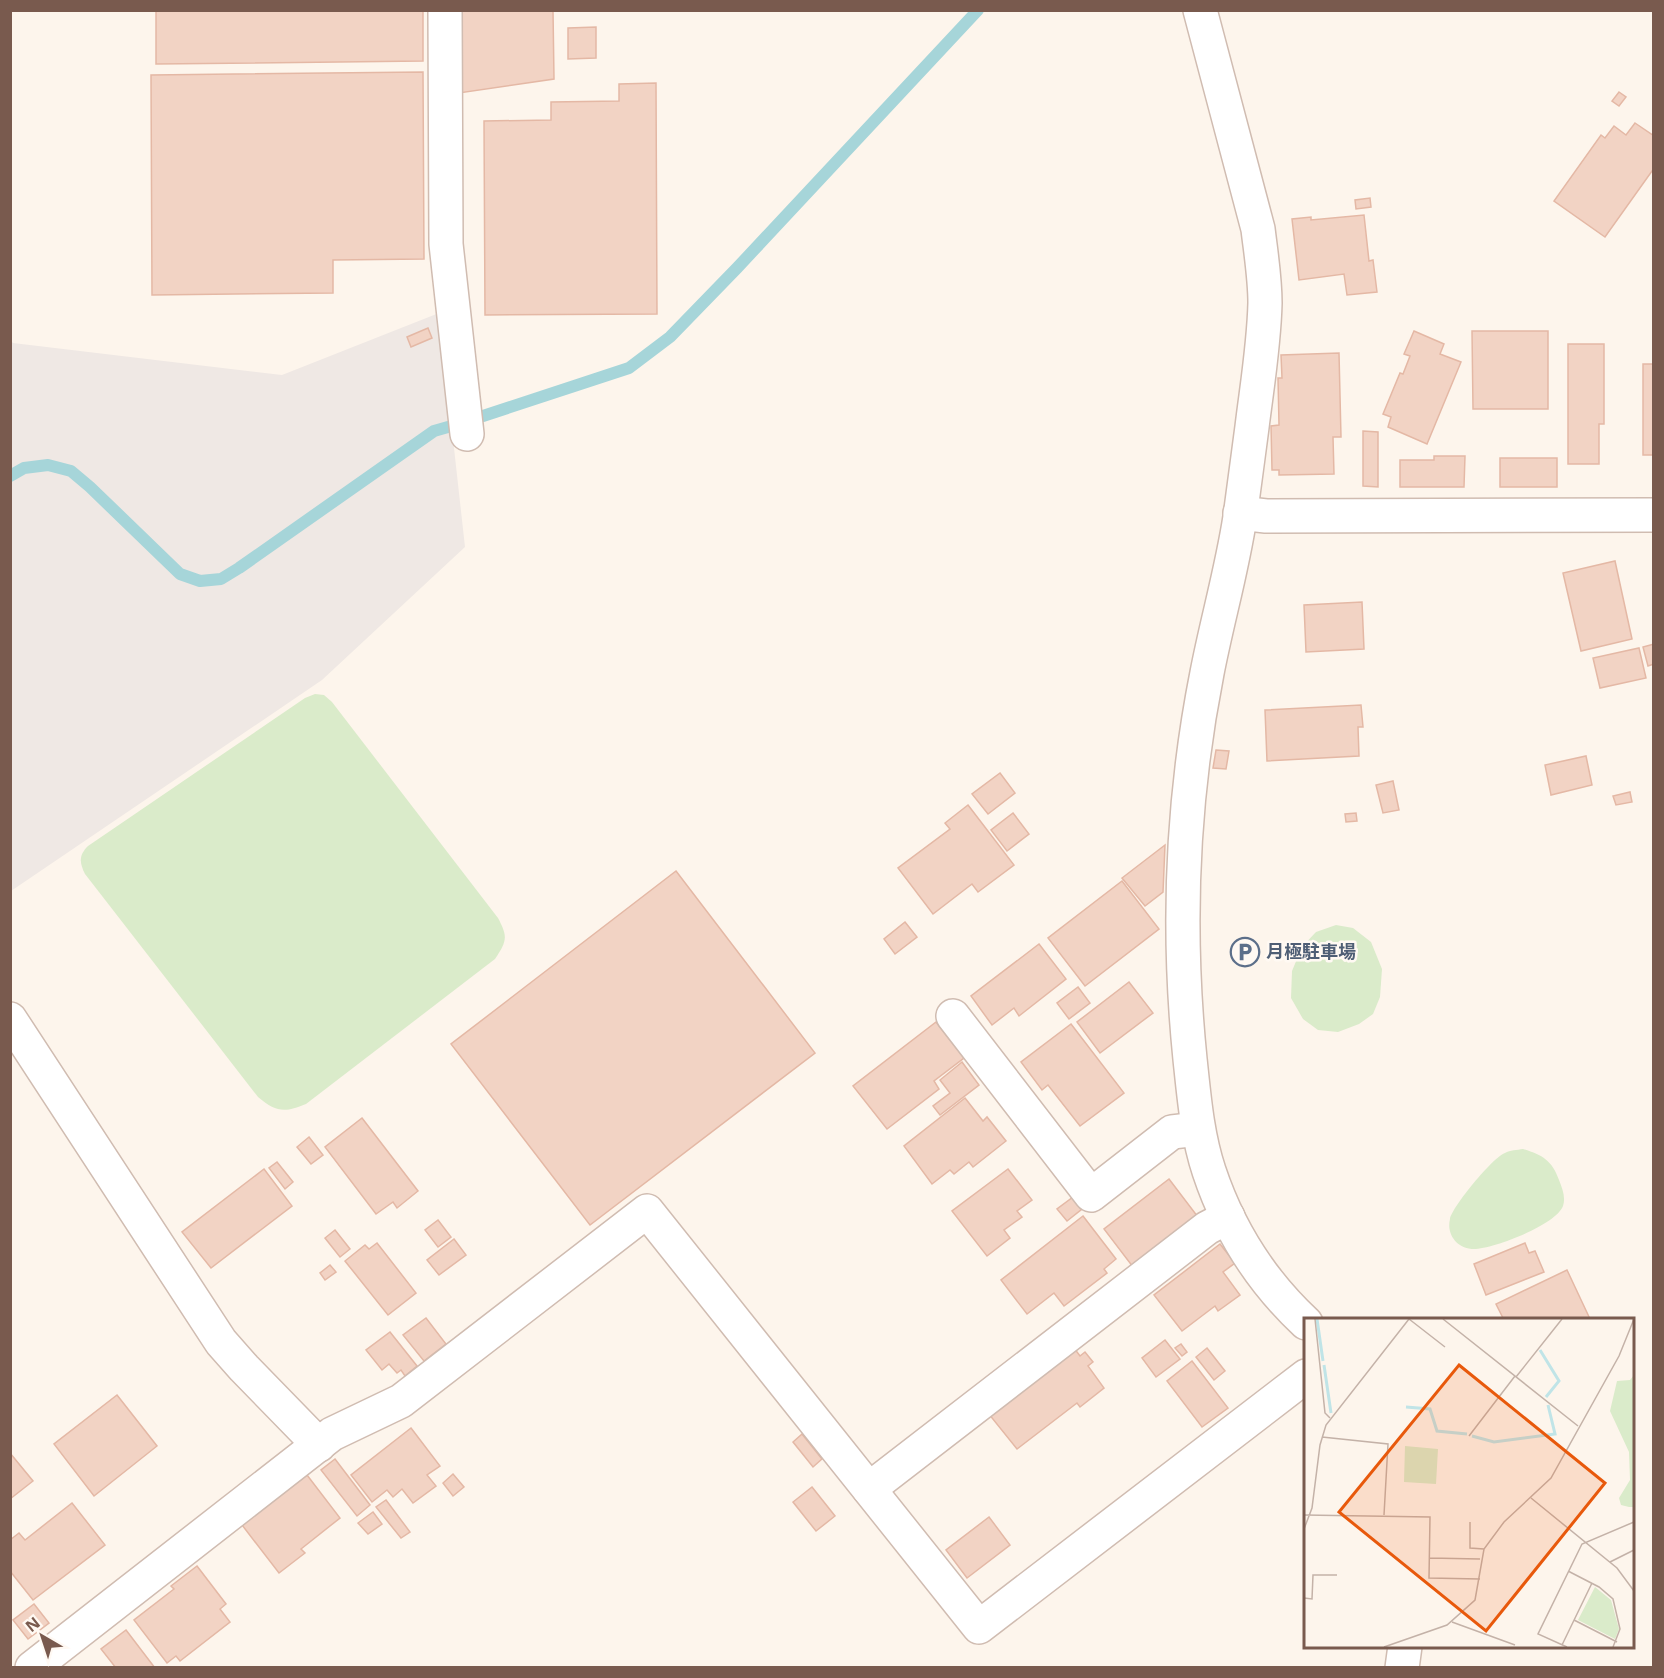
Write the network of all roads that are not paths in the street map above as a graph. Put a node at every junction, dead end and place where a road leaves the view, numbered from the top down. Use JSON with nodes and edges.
{"nodes":[{"id":1,"x":445,"y":10,"type":"edge"},
{"id":2,"x":1200,"y":10,"type":"edge"},
{"id":3,"x":467,"y":434,"type":"dead end"},
{"id":4,"x":1240,"y":513,"type":"junction"},
{"id":5,"x":1653,"y":515,"type":"edge"},
{"id":6,"x":953,"y":1016,"type":"dead end"},
{"id":7,"x":10,"y":1019,"type":"edge"},
{"id":8,"x":1198,"y":1129,"type":"junction"},
{"id":9,"x":1228,"y":1217,"type":"junction"},
{"id":10,"x":1304,"y":1322,"type":"edge"},
{"id":11,"x":1304,"y":1377,"type":"edge"},
{"id":12,"x":319,"y":1445,"type":"junction"},
{"id":13,"x":869,"y":1489,"type":"junction"},
{"id":14,"x":1405,"y":1648,"type":"edge"},
{"id":15,"x":32,"y":1668,"type":"edge"},
{"id":16,"x":1402,"y":1668,"type":"edge"}],
"edges":[{"from":1,"to":3,"type":"street"},
{"from":2,"to":4,"type":"street"},
{"from":4,"to":5,"type":"street"},
{"from":4,"to":8,"type":"street"},
{"from":6,"to":8,"type":"street"},
{"from":7,"to":12,"type":"street"},
{"from":8,"to":9,"type":"street"},
{"from":9,"to":10,"type":"street"},
{"from":9,"to":13,"type":"street"},
{"from":11,"to":13,"type":"street"},
{"from":12,"to":13,"type":"street"},
{"from":12,"to":15,"type":"street"},
{"from":14,"to":16,"type":"street"}]}
